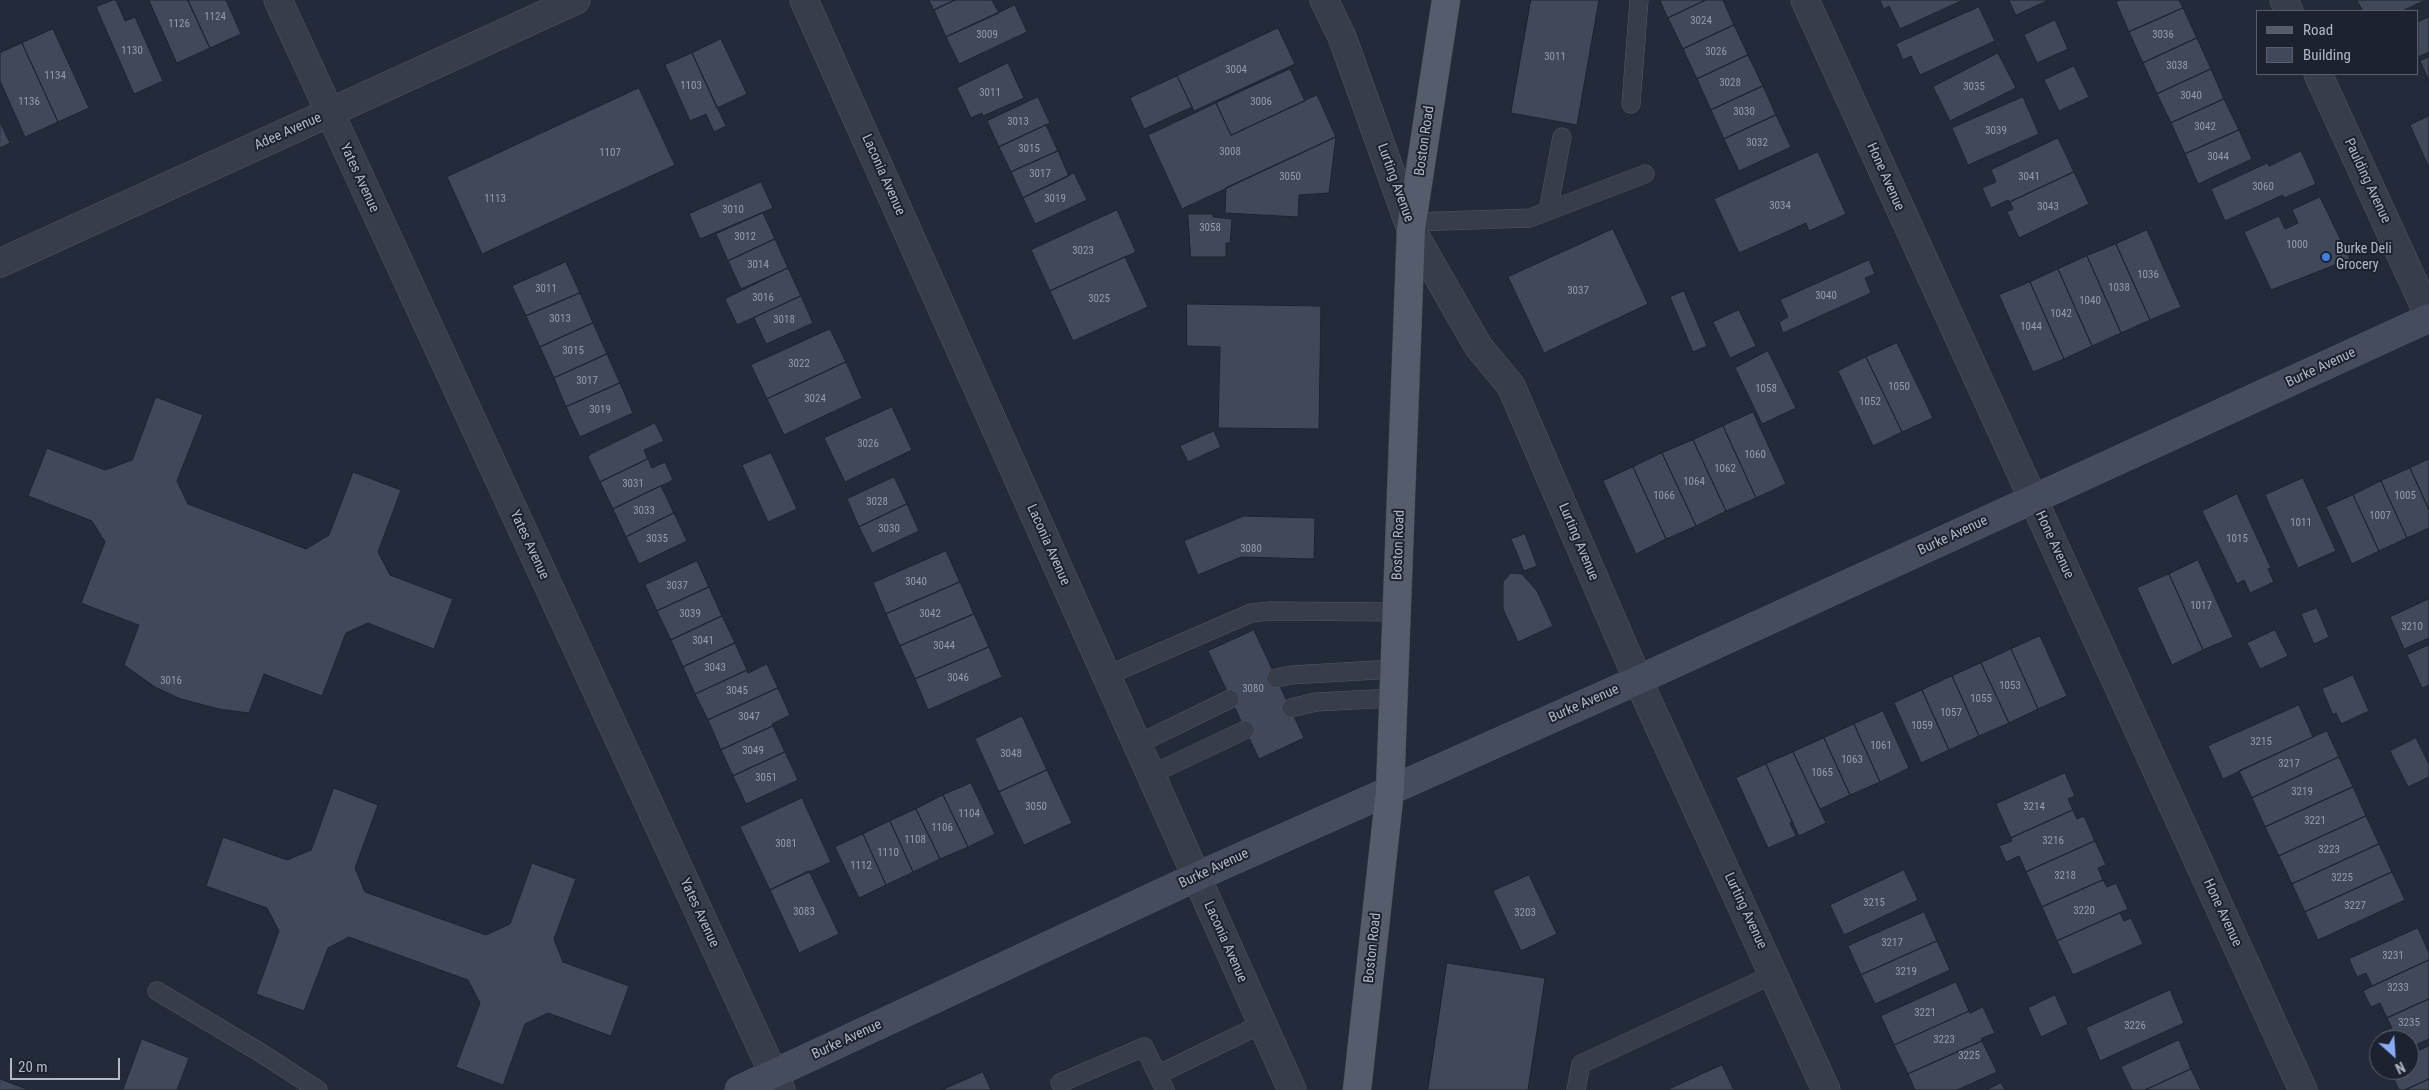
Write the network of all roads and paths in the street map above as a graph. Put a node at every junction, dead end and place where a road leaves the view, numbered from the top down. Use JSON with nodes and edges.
{"nodes":[{"id":1,"x":278,"y":0,"type":"edge"},
{"id":2,"x":576,"y":0,"type":"edge"},
{"id":3,"x":804,"y":0,"type":"edge"},
{"id":4,"x":1324,"y":0,"type":"edge"},
{"id":5,"x":1446,"y":0,"type":"edge"},
{"id":6,"x":1640,"y":0,"type":"edge"},
{"id":7,"x":1805,"y":0,"type":"edge"},
{"id":8,"x":2318,"y":75,"type":"edge"},
{"id":9,"x":1631,"y":104,"type":"dead end"},
{"id":10,"x":329,"y":114,"type":"junction"},
{"id":11,"x":1562,"y":137,"type":"dead end"},
{"id":12,"x":1645,"y":174,"type":"dead end"},
{"id":13,"x":1548,"y":212,"type":"junction"},
{"id":14,"x":1412,"y":226,"type":"junction"},
{"id":15,"x":0,"y":263,"type":"edge"},
{"id":16,"x":2429,"y":317,"type":"edge"},
{"id":17,"x":2033,"y":500,"type":"junction"},
{"id":18,"x":1396,"y":612,"type":"junction"},
{"id":19,"x":1394,"y":669,"type":"junction"},
{"id":20,"x":1106,"y":676,"type":"junction"},
{"id":21,"x":1276,"y":678,"type":"dead end"},
{"id":22,"x":1638,"y":680,"type":"junction"},
{"id":23,"x":1393,"y":698,"type":"junction"},
{"id":24,"x":1230,"y":700,"type":"dead end"},
{"id":25,"x":1291,"y":708,"type":"dead end"},
{"id":26,"x":1245,"y":730,"type":"dead end"},
{"id":27,"x":1136,"y":745,"type":"junction"},
{"id":28,"x":1150,"y":775,"type":"junction"},
{"id":29,"x":1390,"y":790,"type":"junction"},
{"id":30,"x":1196,"y":877,"type":"junction"},
{"id":31,"x":1774,"y":974,"type":"junction"},
{"id":32,"x":157,"y":991,"type":"dead end"},
{"id":33,"x":1262,"y":1024,"type":"junction"},
{"id":34,"x":1159,"y":1074,"type":"junction"},
{"id":35,"x":777,"y":1082,"type":"edge"},
{"id":36,"x":1060,"y":1083,"type":"dead end"},
{"id":37,"x":318,"y":1090,"type":"edge"},
{"id":38,"x":739,"y":1090,"type":"edge"},
{"id":39,"x":1165,"y":1090,"type":"edge"},
{"id":40,"x":1292,"y":1090,"type":"edge"},
{"id":41,"x":1358,"y":1090,"type":"edge"},
{"id":42,"x":1576,"y":1090,"type":"edge"},
{"id":43,"x":1826,"y":1090,"type":"edge"},
{"id":44,"x":2303,"y":1090,"type":"edge"}],
"edges":[{"from":1,"to":10,"type":"street","name":"Yates Avenue"},
{"from":2,"to":10,"type":"street","name":"Adee Avenue"},
{"from":3,"to":20,"type":"street","name":"Laconia Avenue"},
{"from":4,"to":14,"type":"street","name":"Lurting Avenue"},
{"from":5,"to":14,"type":"main road","name":"Boston Road"},
{"from":6,"to":9,"type":"lane"},
{"from":7,"to":17,"type":"street","name":"Hone Avenue"},
{"from":8,"to":16,"type":"street","name":"Paulding Avenue"},
{"from":10,"to":15,"type":"street","name":"Adee Avenue"},
{"from":10,"to":35,"type":"street","name":"Yates Avenue"},
{"from":11,"to":13,"type":"lane"},
{"from":12,"to":13,"type":"lane"},
{"from":13,"to":14,"type":"lane"},
{"from":14,"to":18,"type":"main road","name":"Boston Road"},
{"from":14,"to":22,"type":"street","name":"Lurting Avenue"},
{"from":16,"to":17,"type":"main road","name":"Burke Avenue"},
{"from":17,"to":22,"type":"main road","name":"Burke Avenue"},
{"from":17,"to":44,"type":"street","name":"Hone Avenue"},
{"from":18,"to":19,"type":"main road","name":"Boston Road"},
{"from":18,"to":20,"type":"lane"},
{"from":19,"to":21,"type":"lane"},
{"from":19,"to":23,"type":"main road","name":"Boston Road"},
{"from":20,"to":27,"type":"street","name":"Laconia Avenue"},
{"from":22,"to":29,"type":"main road","name":"Burke Avenue"},
{"from":22,"to":31,"type":"street","name":"Lurting Avenue"},
{"from":23,"to":25,"type":"lane"},
{"from":23,"to":29,"type":"main road","name":"Boston Road"},
{"from":24,"to":27,"type":"lane"},
{"from":26,"to":28,"type":"lane"},
{"from":27,"to":28,"type":"street","name":"Laconia Avenue"},
{"from":28,"to":30,"type":"street","name":"Laconia Avenue"},
{"from":29,"to":30,"type":"main road","name":"Burke Avenue"},
{"from":29,"to":41,"type":"main road","name":"Boston Road"},
{"from":30,"to":33,"type":"street","name":"Laconia Avenue"},
{"from":30,"to":35,"type":"main road","name":"Burke Avenue"},
{"from":31,"to":42,"type":"lane"},
{"from":31,"to":43,"type":"street","name":"Lurting Avenue"},
{"from":32,"to":37,"type":"lane"},
{"from":33,"to":34,"type":"lane"},
{"from":33,"to":40,"type":"street","name":"Laconia Avenue"},
{"from":34,"to":36,"type":"lane"},
{"from":34,"to":39,"type":"lane"},
{"from":35,"to":38,"type":"main road","name":"Burke Avenue"}]}
